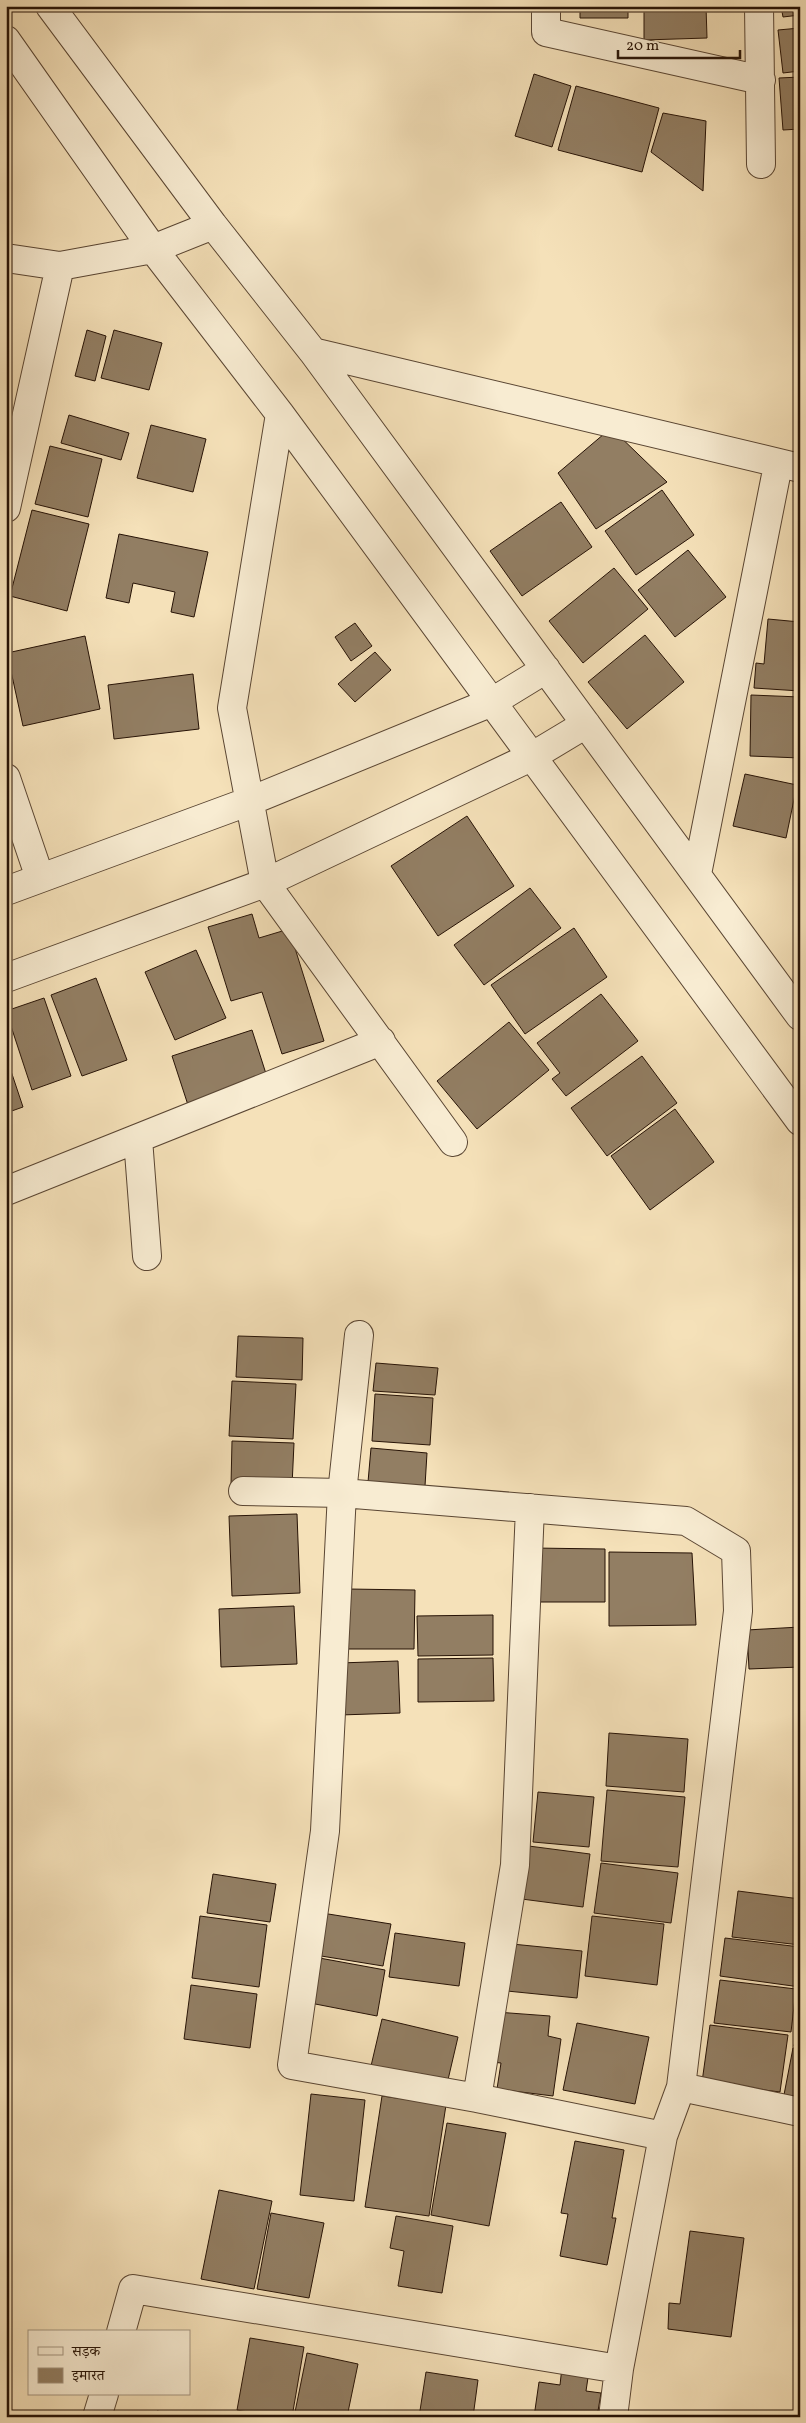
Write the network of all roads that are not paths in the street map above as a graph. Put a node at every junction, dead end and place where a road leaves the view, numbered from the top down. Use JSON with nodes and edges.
{"nodes":[{"id":1,"x":50,"y":6,"type":"edge"},
{"id":2,"x":546,"y":6,"type":"edge"},
{"id":3,"x":759,"y":6,"type":"edge"},
{"id":4,"x":6,"y":40,"type":"edge"},
{"id":5,"x":761,"y":80,"type":"junction"},
{"id":6,"x":761,"y":164,"type":"dead end"},
{"id":7,"x":213,"y":224,"type":"junction"},
{"id":8,"x":153,"y":249,"type":"junction"},
{"id":9,"x":6,"y":258,"type":"edge"},
{"id":10,"x":60,"y":266,"type":"junction"},
{"id":11,"x":313,"y":352,"type":"junction"},
{"id":12,"x":280,"y":414,"type":"junction"},
{"id":13,"x":789,"y":466,"type":"edge"},
{"id":14,"x":6,"y":508,"type":"edge"},
{"id":15,"x":546,"y":669,"type":"junction"},
{"id":16,"x":492,"y":702,"type":"junction"},
{"id":17,"x":586,"y":724,"type":"junction"},
{"id":18,"x":531,"y":757,"type":"junction"},
{"id":19,"x":6,"y":778,"type":"edge"},
{"id":20,"x":250,"y":801,"type":"junction"},
{"id":21,"x":697,"y":874,"type":"junction"},
{"id":22,"x":40,"y":878,"type":"junction"},
{"id":23,"x":265,"y":883,"type":"junction"},
{"id":24,"x":6,"y":891,"type":"edge"},
{"id":25,"x":6,"y":978,"type":"edge"},
{"id":26,"x":800,"y":1016,"type":"edge"},
{"id":27,"x":381,"y":1041,"type":"junction"},
{"id":28,"x":800,"y":1121,"type":"edge"},
{"id":29,"x":138,"y":1139,"type":"junction"},
{"id":30,"x":453,"y":1142,"type":"dead end"},
{"id":31,"x":6,"y":1191,"type":"edge"},
{"id":32,"x":147,"y":1256,"type":"dead end"},
{"id":33,"x":359,"y":1336,"type":"dead end"},
{"id":34,"x":243,"y":1491,"type":"dead end"},
{"id":35,"x":342,"y":1493,"type":"junction"},
{"id":36,"x":530,"y":1508,"type":"junction"},
{"id":37,"x":681,"y":2088,"type":"junction"},
{"id":38,"x":478,"y":2098,"type":"junction"},
{"id":39,"x":800,"y":2112,"type":"edge"},
{"id":40,"x":663,"y":2136,"type":"junction"},
{"id":41,"x":122,"y":2330,"type":"edge"},
{"id":42,"x":619,"y":2369,"type":"junction"},
{"id":43,"x":103,"y":2396,"type":"edge"},
{"id":44,"x":97,"y":2417,"type":"edge"},
{"id":45,"x":614,"y":2417,"type":"edge"}],
"edges":[{"from":1,"to":7,"type":"street"},
{"from":2,"to":5,"type":"street"},
{"from":3,"to":5,"type":"street"},
{"from":4,"to":8,"type":"street"},
{"from":5,"to":6,"type":"street"},
{"from":7,"to":8,"type":"street"},
{"from":7,"to":11,"type":"street"},
{"from":8,"to":10,"type":"street"},
{"from":8,"to":12,"type":"street"},
{"from":9,"to":10,"type":"street"},
{"from":10,"to":14,"type":"street"},
{"from":11,"to":13,"type":"street"},
{"from":11,"to":15,"type":"street"},
{"from":12,"to":16,"type":"street"},
{"from":12,"to":20,"type":"street"},
{"from":13,"to":21,"type":"street"},
{"from":15,"to":16,"type":"street"},
{"from":15,"to":17,"type":"street"},
{"from":16,"to":18,"type":"street"},
{"from":16,"to":20,"type":"street"},
{"from":17,"to":18,"type":"street"},
{"from":17,"to":21,"type":"street"},
{"from":18,"to":23,"type":"street"},
{"from":18,"to":28,"type":"street"},
{"from":19,"to":22,"type":"street"},
{"from":20,"to":22,"type":"street"},
{"from":20,"to":23,"type":"street"},
{"from":21,"to":26,"type":"street"},
{"from":22,"to":24,"type":"street"},
{"from":23,"to":25,"type":"street"},
{"from":23,"to":27,"type":"street"},
{"from":27,"to":29,"type":"street"},
{"from":27,"to":30,"type":"street"},
{"from":29,"to":31,"type":"street"},
{"from":29,"to":32,"type":"street"},
{"from":33,"to":35,"type":"street"},
{"from":34,"to":35,"type":"street"},
{"from":35,"to":36,"type":"street"},
{"from":35,"to":38,"type":"street"},
{"from":36,"to":37,"type":"street"},
{"from":36,"to":38,"type":"street"},
{"from":37,"to":39,"type":"street"},
{"from":37,"to":40,"type":"street"},
{"from":38,"to":40,"type":"street"},
{"from":40,"to":42,"type":"street"},
{"from":41,"to":42,"type":"street"},
{"from":42,"to":45,"type":"street"},
{"from":43,"to":44,"type":"street"}]}
